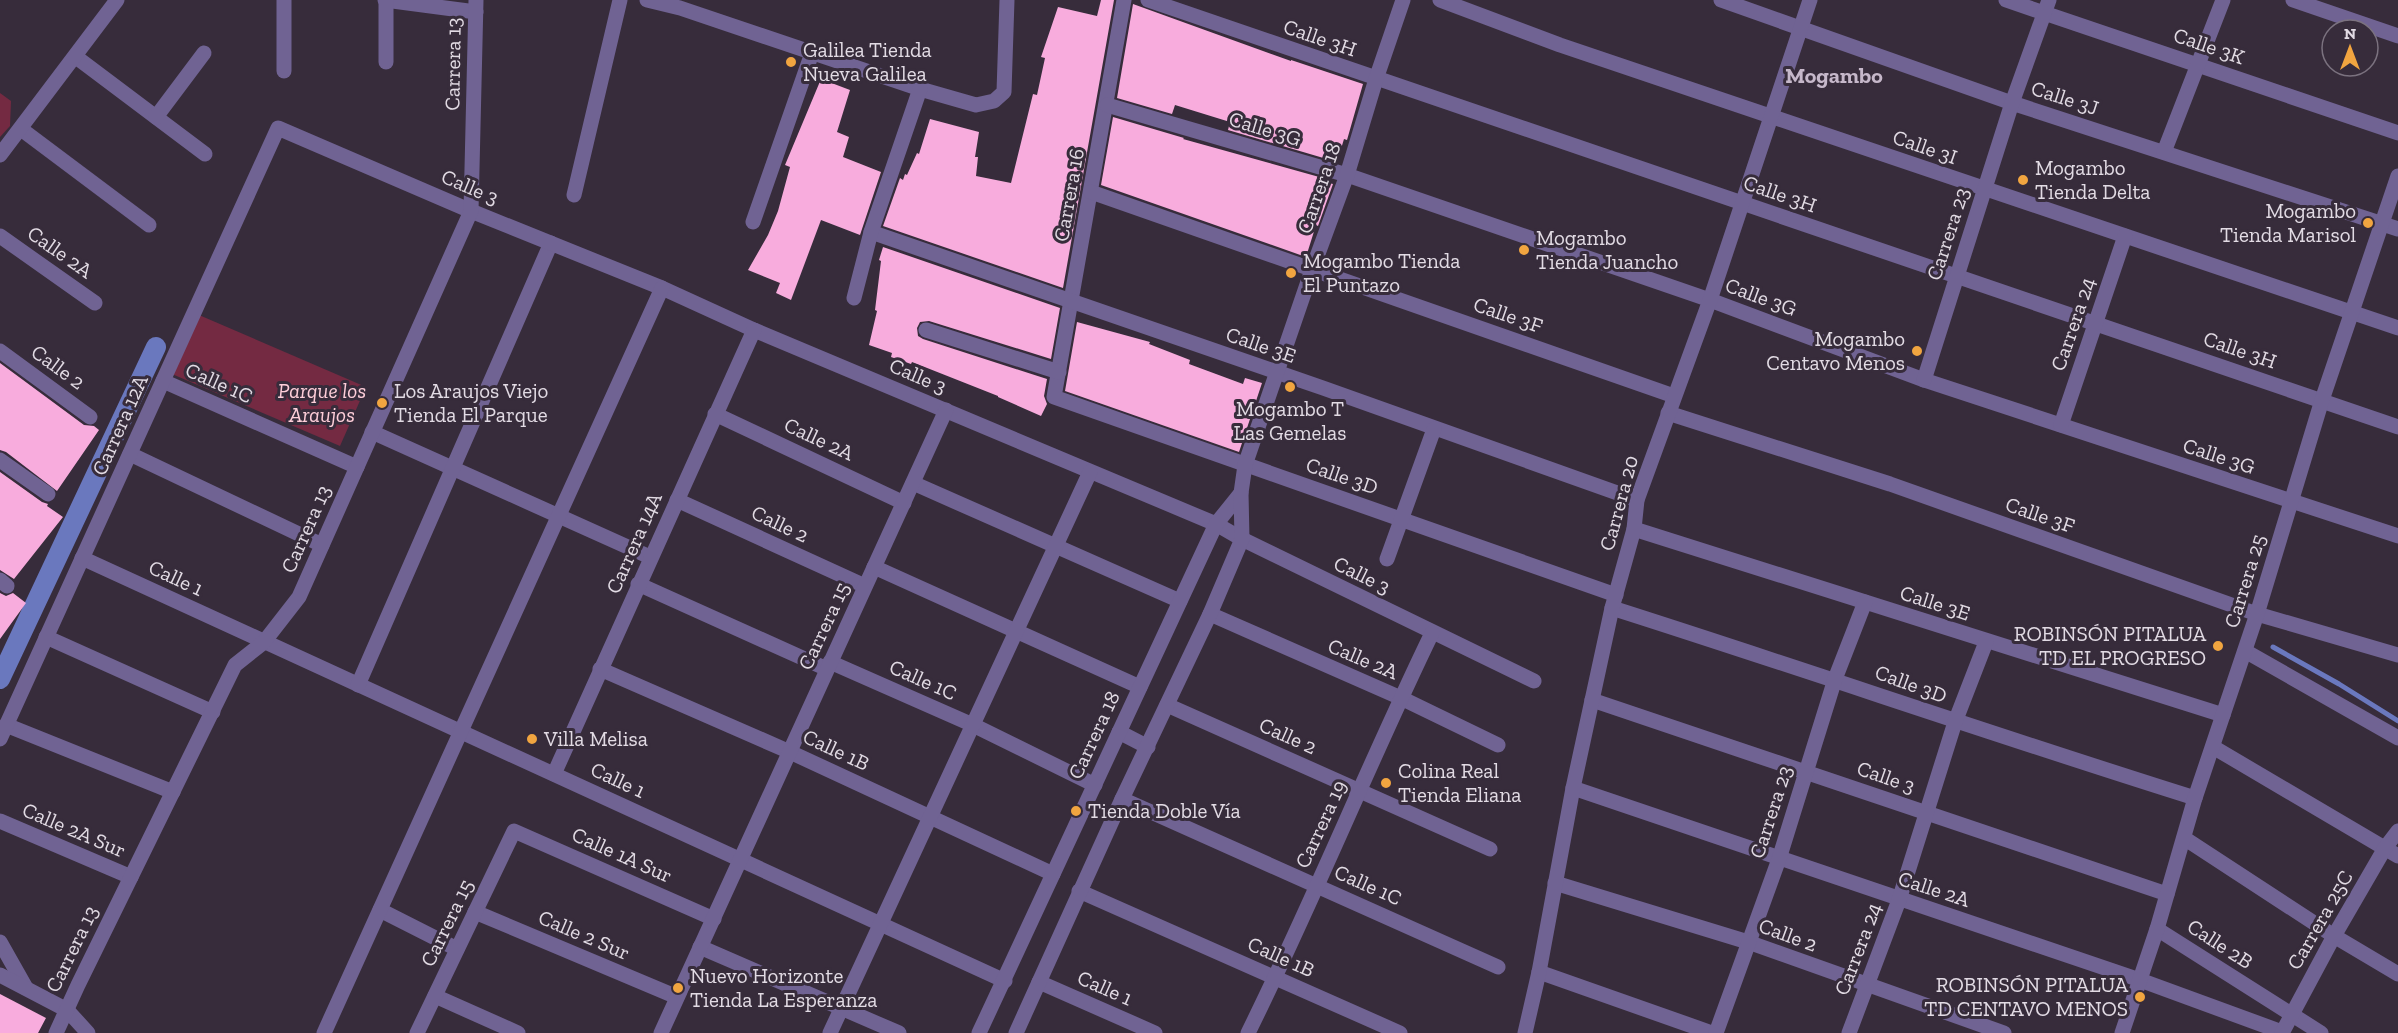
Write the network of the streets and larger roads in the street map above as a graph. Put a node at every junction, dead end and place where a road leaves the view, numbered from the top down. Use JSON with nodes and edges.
{"nodes":[{"id":1,"x":117,"y":0,"type":"edge"},
{"id":2,"x":284,"y":0,"type":"edge"},
{"id":3,"x":386,"y":0,"type":"edge"},
{"id":4,"x":620,"y":0,"type":"edge"},
{"id":5,"x":646,"y":0,"type":"edge"},
{"id":6,"x":1007,"y":0,"type":"edge"},
{"id":7,"x":1124,"y":0,"type":"edge"},
{"id":8,"x":1148,"y":0,"type":"edge"},
{"id":9,"x":1403,"y":0,"type":"edge"},
{"id":10,"x":1440,"y":0,"type":"edge"},
{"id":11,"x":1721,"y":0,"type":"edge"},
{"id":12,"x":1810,"y":0,"type":"edge"},
{"id":13,"x":2006,"y":0,"type":"edge"},
{"id":14,"x":2223,"y":0,"type":"edge"},
{"id":15,"x":2293,"y":0,"type":"edge"},
{"id":16,"x":680,"y":4,"type":"edge"},
{"id":17,"x":476,"y":6,"type":"edge"},
{"id":18,"x":2047,"y":6,"type":"edge"},
{"id":19,"x":1800,"y":28,"type":"junction"},
{"id":20,"x":2398,"y":36,"type":"edge"},
{"id":21,"x":204,"y":53,"type":"dead end"},
{"id":22,"x":812,"y":53,"type":"junction"},
{"id":23,"x":76,"y":57,"type":"junction"},
{"id":24,"x":386,"y":62,"type":"dead end"},
{"id":25,"x":2198,"y":64,"type":"junction"},
{"id":26,"x":284,"y":71,"type":"dead end"},
{"id":27,"x":1376,"y":79,"type":"junction"},
{"id":28,"x":920,"y":89,"type":"junction"},
{"id":29,"x":2012,"y":103,"type":"junction"},
{"id":30,"x":1107,"y":105,"type":"junction"},
{"id":31,"x":1770,"y":116,"type":"junction"},
{"id":32,"x":156,"y":117,"type":"junction"},
{"id":33,"x":278,"y":128,"type":"joint"},
{"id":34,"x":21,"y":129,"type":"junction"},
{"id":35,"x":2398,"y":133,"type":"edge"},
{"id":36,"x":2164,"y":152,"type":"junction"},
{"id":37,"x":205,"y":154,"type":"dead end"},
{"id":38,"x":0,"y":155,"type":"edge"},
{"id":39,"x":1347,"y":175,"type":"junction"},
{"id":40,"x":2398,"y":176,"type":"edge"},
{"id":41,"x":1985,"y":190,"type":"junction"},
{"id":42,"x":1091,"y":192,"type":"junction"},
{"id":43,"x":573,"y":195,"type":"dead end"},
{"id":44,"x":1743,"y":204,"type":"junction"},
{"id":45,"x":471,"y":211,"type":"junction"},
{"id":46,"x":753,"y":222,"type":"dead end"},
{"id":47,"x":2381,"y":222,"type":"junction"},
{"id":48,"x":149,"y":225,"type":"dead end"},
{"id":49,"x":2398,"y":229,"type":"edge"},
{"id":50,"x":871,"y":232,"type":"junction"},
{"id":51,"x":0,"y":236,"type":"edge"},
{"id":52,"x":2125,"y":236,"type":"junction"},
{"id":53,"x":551,"y":243,"type":"junction"},
{"id":54,"x":1311,"y":270,"type":"junction"},
{"id":55,"x":1956,"y":275,"type":"junction"},
{"id":56,"x":662,"y":288,"type":"junction"},
{"id":57,"x":854,"y":298,"type":"dead end"},
{"id":58,"x":1710,"y":300,"type":"junction"},
{"id":59,"x":1072,"y":302,"type":"junction"},
{"id":60,"x":95,"y":303,"type":"dead end"},
{"id":61,"x":2354,"y":312,"type":"junction"},
{"id":62,"x":2095,"y":323,"type":"junction"},
{"id":63,"x":2398,"y":328,"type":"edge"},
{"id":64,"x":754,"y":330,"type":"junction"},
{"id":65,"x":926,"y":330,"type":"dead end"},
{"id":66,"x":0,"y":351,"type":"edge"},
{"id":67,"x":1059,"y":372,"type":"junction"},
{"id":68,"x":1277,"y":372,"type":"junction"},
{"id":69,"x":1924,"y":380,"type":"junction"},
{"id":70,"x":163,"y":381,"type":"junction"},
{"id":71,"x":1674,"y":396,"type":"junction"},
{"id":72,"x":1054,"y":397,"type":"joint"},
{"id":73,"x":2322,"y":400,"type":"junction"},
{"id":74,"x":946,"y":410,"type":"junction"},
{"id":75,"x":1668,"y":413,"type":"junction"},
{"id":76,"x":715,"y":414,"type":"junction"},
{"id":77,"x":90,"y":417,"type":"dead end"},
{"id":78,"x":2061,"y":425,"type":"junction"},
{"id":79,"x":2398,"y":427,"type":"edge"},
{"id":80,"x":1434,"y":429,"type":"junction"},
{"id":81,"x":372,"y":432,"type":"junction"},
{"id":82,"x":130,"y":454,"type":"junction"},
{"id":83,"x":0,"y":460,"type":"edge"},
{"id":84,"x":1245,"y":465,"type":"junction"},
{"id":85,"x":357,"y":466,"type":"junction"},
{"id":86,"x":453,"y":468,"type":"junction"},
{"id":87,"x":1090,"y":472,"type":"junction"},
{"id":88,"x":913,"y":483,"type":"junction"},
{"id":89,"x":1241,"y":493,"type":"junction"},
{"id":90,"x":48,"y":494,"type":"dead end"},
{"id":91,"x":677,"y":500,"type":"junction"},
{"id":92,"x":1637,"y":500,"type":"junction"},
{"id":93,"x":2291,"y":502,"type":"junction"},
{"id":94,"x":904,"y":503,"type":"junction"},
{"id":95,"x":558,"y":516,"type":"junction"},
{"id":96,"x":1400,"y":519,"type":"junction"},
{"id":97,"x":1216,"y":524,"type":"junction"},
{"id":98,"x":1634,"y":529,"type":"junction"},
{"id":99,"x":2398,"y":537,"type":"edge"},
{"id":100,"x":1242,"y":539,"type":"junction"},
{"id":101,"x":322,"y":545,"type":"junction"},
{"id":102,"x":1056,"y":546,"type":"junction"},
{"id":103,"x":650,"y":557,"type":"junction"},
{"id":104,"x":82,"y":558,"type":"junction"},
{"id":105,"x":1387,"y":559,"type":"dead end"},
{"id":106,"x":874,"y":567,"type":"junction"},
{"id":107,"x":638,"y":584,"type":"junction"},
{"id":108,"x":865,"y":586,"type":"junction"},
{"id":109,"x":1180,"y":601,"type":"junction"},
{"id":110,"x":1614,"y":602,"type":"junction"},
{"id":111,"x":1865,"y":602,"type":"junction"},
{"id":112,"x":1210,"y":614,"type":"junction"},
{"id":113,"x":2257,"y":614,"type":"junction"},
{"id":114,"x":1016,"y":632,"type":"junction"},
{"id":115,"x":1432,"y":633,"type":"junction"},
{"id":116,"x":46,"y":637,"type":"junction"},
{"id":117,"x":264,"y":642,"type":"junction"},
{"id":118,"x":1986,"y":642,"type":"junction"},
{"id":119,"x":2245,"y":651,"type":"junction"},
{"id":120,"x":2398,"y":655,"type":"edge"},
{"id":121,"x":829,"y":666,"type":"junction"},
{"id":122,"x":600,"y":669,"type":"junction"},
{"id":123,"x":1835,"y":679,"type":"junction"},
{"id":124,"x":1534,"y":681,"type":"dead end"},
{"id":125,"x":358,"y":685,"type":"junction"},
{"id":126,"x":1140,"y":687,"type":"junction"},
{"id":127,"x":1401,"y":698,"type":"junction"},
{"id":128,"x":1592,"y":700,"type":"junction"},
{"id":129,"x":1167,"y":705,"type":"junction"},
{"id":130,"x":213,"y":712,"type":"junction"},
{"id":131,"x":2223,"y":715,"type":"junction"},
{"id":132,"x":1954,"y":722,"type":"junction"},
{"id":133,"x":973,"y":725,"type":"junction"},
{"id":134,"x":3,"y":732,"type":"edge"},
{"id":135,"x":460,"y":732,"type":"junction"},
{"id":136,"x":1119,"y":732,"type":"junction"},
{"id":137,"x":2398,"y":738,"type":"edge"},
{"id":138,"x":1498,"y":745,"type":"dead end"},
{"id":139,"x":1148,"y":747,"type":"junction"},
{"id":140,"x":2213,"y":747,"type":"junction"},
{"id":141,"x":790,"y":752,"type":"junction"},
{"id":142,"x":1806,"y":772,"type":"junction"},
{"id":143,"x":554,"y":774,"type":"junction"},
{"id":144,"x":1095,"y":785,"type":"junction"},
{"id":145,"x":1573,"y":788,"type":"junction"},
{"id":146,"x":1360,"y":791,"type":"junction"},
{"id":147,"x":173,"y":792,"type":"junction"},
{"id":148,"x":2195,"y":798,"type":"junction"},
{"id":149,"x":1122,"y":799,"type":"junction"},
{"id":150,"x":1926,"y":813,"type":"junction"},
{"id":151,"x":930,"y":818,"type":"junction"},
{"id":152,"x":0,"y":821,"type":"edge"},
{"id":153,"x":514,"y":831,"type":"joint"},
{"id":154,"x":2398,"y":831,"type":"edge"},
{"id":155,"x":2184,"y":838,"type":"junction"},
{"id":156,"x":1490,"y":849,"type":"dead end"},
{"id":157,"x":2392,"y":852,"type":"edge"},
{"id":158,"x":1779,"y":859,"type":"junction"},
{"id":159,"x":741,"y":860,"type":"junction"},
{"id":160,"x":1053,"y":874,"type":"junction"},
{"id":161,"x":131,"y":877,"type":"junction"},
{"id":162,"x":1555,"y":883,"type":"junction"},
{"id":163,"x":1316,"y":885,"type":"junction"},
{"id":164,"x":1079,"y":891,"type":"junction"},
{"id":165,"x":2167,"y":894,"type":"junction"},
{"id":166,"x":1899,"y":900,"type":"junction"},
{"id":167,"x":380,"y":910,"type":"junction"},
{"id":168,"x":475,"y":912,"type":"junction"},
{"id":169,"x":714,"y":919,"type":"junction"},
{"id":170,"x":880,"y":925,"type":"junction"},
{"id":171,"x":2157,"y":929,"type":"junction"},
{"id":172,"x":2334,"y":936,"type":"junction"},
{"id":173,"x":0,"y":942,"type":"edge"},
{"id":174,"x":1748,"y":942,"type":"junction"},
{"id":175,"x":700,"y":947,"type":"junction"},
{"id":176,"x":457,"y":949,"type":"junction"},
{"id":177,"x":1498,"y":967,"type":"dead end"},
{"id":178,"x":1539,"y":972,"type":"junction"},
{"id":179,"x":2398,"y":974,"type":"edge"},
{"id":180,"x":0,"y":975,"type":"edge"},
{"id":181,"x":1276,"y":977,"type":"junction"},
{"id":182,"x":2140,"y":980,"type":"junction"},
{"id":183,"x":1005,"y":981,"type":"junction"},
{"id":184,"x":1039,"y":982,"type":"junction"},
{"id":185,"x":1866,"y":985,"type":"junction"},
{"id":186,"x":26,"y":988,"type":"junction"},
{"id":187,"x":435,"y":996,"type":"junction"},
{"id":188,"x":677,"y":997,"type":"junction"},
{"id":189,"x":841,"y":1009,"type":"junction"},
{"id":190,"x":67,"y":1010,"type":"junction"},
{"id":191,"x":2290,"y":1014,"type":"junction"},
{"id":192,"x":2282,"y":1032,"type":"edge"},
{"id":193,"x":56,"y":1033,"type":"edge"},
{"id":194,"x":88,"y":1033,"type":"edge"},
{"id":195,"x":324,"y":1033,"type":"edge"},
{"id":196,"x":417,"y":1033,"type":"edge"},
{"id":197,"x":518,"y":1033,"type":"edge"},
{"id":198,"x":660,"y":1033,"type":"edge"},
{"id":199,"x":830,"y":1033,"type":"edge"},
{"id":200,"x":899,"y":1033,"type":"edge"},
{"id":201,"x":979,"y":1033,"type":"edge"},
{"id":202,"x":1016,"y":1033,"type":"edge"},
{"id":203,"x":1155,"y":1033,"type":"edge"},
{"id":204,"x":1248,"y":1033,"type":"edge"},
{"id":205,"x":1400,"y":1033,"type":"edge"},
{"id":206,"x":1525,"y":1033,"type":"edge"},
{"id":207,"x":1714,"y":1033,"type":"edge"},
{"id":208,"x":1849,"y":1033,"type":"edge"},
{"id":209,"x":2004,"y":1033,"type":"edge"},
{"id":210,"x":2122,"y":1033,"type":"edge"},
{"id":211,"x":2321,"y":1033,"type":"edge"}],
"edges":[{"from":1,"to":23,"type":"street"},
{"from":2,"to":26,"type":"street"},
{"from":3,"to":17,"type":"street"},
{"from":3,"to":24,"type":"street"},
{"from":4,"to":43,"type":"street"},
{"from":5,"to":16,"type":"street"},
{"from":6,"to":28,"type":"street"},
{"from":7,"to":30,"type":"street","name":"Carrera 16"},
{"from":8,"to":27,"type":"street","name":"Calle 3H"},
{"from":9,"to":27,"type":"street","name":"Carrera 18"},
{"from":10,"to":31,"type":"street","name":"Calle 3I"},
{"from":11,"to":19,"type":"street","name":"Calle 3J"},
{"from":12,"to":19,"type":"street","name":"Carrera 20"},
{"from":13,"to":18,"type":"street","name":"Calle 3K"},
{"from":14,"to":25,"type":"street"},
{"from":15,"to":20,"type":"street"},
{"from":16,"to":22,"type":"street"},
{"from":17,"to":45,"type":"street","name":"Carrera 13"},
{"from":18,"to":25,"type":"street","name":"Calle 3K"},
{"from":18,"to":29,"type":"street","name":"Carrera 23"},
{"from":19,"to":29,"type":"street","name":"Calle 3J"},
{"from":19,"to":31,"type":"street","name":"Carrera 20"},
{"from":21,"to":32,"type":"street"},
{"from":22,"to":28,"type":"street"},
{"from":22,"to":46,"type":"street"},
{"from":23,"to":32,"type":"street"},
{"from":23,"to":34,"type":"street"},
{"from":25,"to":35,"type":"street","name":"Calle 3K"},
{"from":25,"to":36,"type":"street"},
{"from":27,"to":39,"type":"street","name":"Carrera 18"},
{"from":27,"to":44,"type":"street","name":"Calle 3H"},
{"from":28,"to":50,"type":"street"},
{"from":29,"to":36,"type":"street","name":"Calle 3J"},
{"from":29,"to":41,"type":"street","name":"Carrera 23"},
{"from":30,"to":39,"type":"street","name":"Calle 3G"},
{"from":30,"to":42,"type":"street","name":"Carrera 16"},
{"from":31,"to":41,"type":"street","name":"Calle 3I"},
{"from":31,"to":44,"type":"street","name":"Carrera 20"},
{"from":32,"to":37,"type":"street"},
{"from":33,"to":45,"type":"street","name":"Calle 3"},
{"from":33,"to":70,"type":"street","name":"Carrera 12A"},
{"from":34,"to":38,"type":"street"},
{"from":34,"to":48,"type":"street"},
{"from":36,"to":47,"type":"street","name":"Calle 3J"},
{"from":39,"to":54,"type":"street","name":"Carrera 18"},
{"from":39,"to":58,"type":"street","name":"Calle 3G"},
{"from":40,"to":47,"type":"street","name":"Carrera 25"},
{"from":41,"to":52,"type":"street","name":"Calle 3I"},
{"from":41,"to":55,"type":"street","name":"Carrera 23"},
{"from":42,"to":54,"type":"street","name":"Calle 3F"},
{"from":42,"to":59,"type":"street","name":"Carrera 16"},
{"from":44,"to":55,"type":"street","name":"Calle 3H"},
{"from":44,"to":58,"type":"street","name":"Carrera 20"},
{"from":45,"to":53,"type":"street","name":"Calle 3"},
{"from":45,"to":81,"type":"street","name":"Carrera 13"},
{"from":47,"to":49,"type":"street","name":"Calle 3J"},
{"from":47,"to":61,"type":"street","name":"Carrera 25"},
{"from":50,"to":57,"type":"street"},
{"from":50,"to":59,"type":"street","name":"Calle 3E"},
{"from":51,"to":60,"type":"street","name":"Calle 2A"},
{"from":52,"to":61,"type":"street","name":"Calle 3I"},
{"from":52,"to":62,"type":"street","name":"Carrera 24"},
{"from":53,"to":56,"type":"street","name":"Calle 3"},
{"from":53,"to":86,"type":"street"},
{"from":54,"to":68,"type":"street","name":"Carrera 18"},
{"from":54,"to":71,"type":"street","name":"Calle 3F"},
{"from":55,"to":62,"type":"street","name":"Calle 3H"},
{"from":55,"to":69,"type":"street","name":"Carrera 23"},
{"from":56,"to":64,"type":"street","name":"Calle 3"},
{"from":56,"to":95,"type":"street"},
{"from":58,"to":69,"type":"street","name":"Calle 3G"},
{"from":58,"to":71,"type":"street","name":"Carrera 20"},
{"from":59,"to":67,"type":"street","name":"Carrera 16"},
{"from":59,"to":68,"type":"street","name":"Calle 3E"},
{"from":61,"to":63,"type":"street","name":"Calle 3I"},
{"from":61,"to":73,"type":"street","name":"Carrera 25"},
{"from":62,"to":73,"type":"street","name":"Calle 3H"},
{"from":62,"to":78,"type":"street","name":"Carrera 24"},
{"from":64,"to":74,"type":"street","name":"Calle 3"},
{"from":64,"to":76,"type":"street","name":"Carrera 14A"},
{"from":65,"to":67,"type":"street"},
{"from":66,"to":77,"type":"street","name":"Calle 2"},
{"from":67,"to":72,"type":"street","name":"Carrera 16"},
{"from":68,"to":80,"type":"street","name":"Calle 3E"},
{"from":68,"to":84,"type":"street","name":"Carrera 18"},
{"from":69,"to":78,"type":"street","name":"Calle 3G"},
{"from":70,"to":82,"type":"street","name":"Carrera 12A"},
{"from":70,"to":85,"type":"street","name":"Calle 1C"},
{"from":71,"to":75,"type":"street","name":"Carrera 20"},
{"from":72,"to":84,"type":"street","name":"Calle 3D"},
{"from":73,"to":79,"type":"street","name":"Calle 3H"},
{"from":73,"to":93,"type":"street","name":"Carrera 25"},
{"from":74,"to":87,"type":"street","name":"Calle 3"},
{"from":74,"to":88,"type":"street","name":"Carrera 15"},
{"from":75,"to":92,"type":"street","name":"Carrera 20"},
{"from":75,"to":113,"type":"street","name":"Calle 3F"},
{"from":76,"to":91,"type":"street","name":"Carrera 14A"},
{"from":76,"to":94,"type":"street","name":"Calle 2A"},
{"from":78,"to":93,"type":"street","name":"Calle 3G"},
{"from":80,"to":92,"type":"street","name":"Calle 3E"},
{"from":80,"to":96,"type":"street"},
{"from":81,"to":85,"type":"street","name":"Carrera 13"},
{"from":81,"to":86,"type":"street"},
{"from":82,"to":101,"type":"street"},
{"from":82,"to":104,"type":"street","name":"Carrera 12A"},
{"from":83,"to":90,"type":"street"},
{"from":84,"to":89,"type":"street","name":"Carrera 18"},
{"from":84,"to":96,"type":"street","name":"Calle 3D"},
{"from":85,"to":101,"type":"street","name":"Carrera 13"},
{"from":86,"to":95,"type":"street"},
{"from":86,"to":125,"type":"street"},
{"from":87,"to":97,"type":"street","name":"Calle 3"},
{"from":87,"to":102,"type":"street"},
{"from":88,"to":94,"type":"street","name":"Carrera 15"},
{"from":88,"to":102,"type":"street"},
{"from":89,"to":97,"type":"street","name":"Carrera 18"},
{"from":89,"to":100,"type":"street","name":"Carrera 18"},
{"from":91,"to":103,"type":"street","name":"Carrera 14A"},
{"from":91,"to":108,"type":"street","name":"Calle 2"},
{"from":92,"to":98,"type":"street","name":"Carrera 20"},
{"from":93,"to":99,"type":"street","name":"Calle 3G"},
{"from":93,"to":113,"type":"street","name":"Carrera 25"},
{"from":94,"to":106,"type":"street","name":"Carrera 15"},
{"from":95,"to":103,"type":"street"},
{"from":95,"to":135,"type":"street"},
{"from":96,"to":105,"type":"street"},
{"from":96,"to":110,"type":"street","name":"Calle 3D"},
{"from":97,"to":100,"type":"street","name":"Calle 3"},
{"from":97,"to":109,"type":"street","name":"Carrera 18"},
{"from":98,"to":110,"type":"street","name":"Carrera 20"},
{"from":98,"to":111,"type":"street","name":"Calle 3E"},
{"from":100,"to":112,"type":"street","name":"Carrera 18"},
{"from":100,"to":115,"type":"street","name":"Calle 3"},
{"from":101,"to":117,"type":"street","name":"Carrera 13"},
{"from":102,"to":109,"type":"street"},
{"from":102,"to":114,"type":"street"},
{"from":103,"to":107,"type":"street","name":"Carrera 14A"},
{"from":104,"to":116,"type":"street","name":"Carrera 12A"},
{"from":104,"to":117,"type":"street","name":"Calle 1"},
{"from":106,"to":108,"type":"street","name":"Carrera 15"},
{"from":106,"to":114,"type":"street"},
{"from":107,"to":121,"type":"street","name":"Calle 1C"},
{"from":107,"to":122,"type":"street","name":"Carrera 14A"},
{"from":108,"to":121,"type":"street","name":"Carrera 15"},
{"from":109,"to":126,"type":"street","name":"Carrera 18"},
{"from":110,"to":123,"type":"street","name":"Calle 3D"},
{"from":110,"to":128,"type":"street","name":"Carrera 20"},
{"from":111,"to":118,"type":"street","name":"Calle 3E"},
{"from":111,"to":123,"type":"street","name":"Carrera 23"},
{"from":112,"to":127,"type":"street","name":"Calle 2A"},
{"from":112,"to":129,"type":"street","name":"Carrera 18"},
{"from":113,"to":119,"type":"street","name":"Carrera 25"},
{"from":113,"to":120,"type":"street","name":"Calle 3F"},
{"from":114,"to":126,"type":"street"},
{"from":114,"to":133,"type":"street"},
{"from":115,"to":124,"type":"street","name":"Calle 3"},
{"from":115,"to":127,"type":"street","name":"Carrera 19"},
{"from":116,"to":130,"type":"street"},
{"from":116,"to":134,"type":"street","name":"Carrera 12A"},
{"from":117,"to":125,"type":"street","name":"Calle 1"},
{"from":117,"to":130,"type":"street","name":"Carrera 13"},
{"from":118,"to":131,"type":"street","name":"Calle 3E"},
{"from":118,"to":132,"type":"street","name":"Carrera 24"},
{"from":119,"to":131,"type":"street","name":"Carrera 25"},
{"from":119,"to":137,"type":"street"},
{"from":121,"to":133,"type":"street","name":"Calle 1C"},
{"from":121,"to":141,"type":"street","name":"Carrera 15"},
{"from":122,"to":141,"type":"street","name":"Calle 1B"},
{"from":122,"to":143,"type":"street","name":"Carrera 14A"},
{"from":123,"to":132,"type":"street","name":"Calle 3D"},
{"from":123,"to":142,"type":"street","name":"Carrera 23"},
{"from":125,"to":135,"type":"street","name":"Calle 1"},
{"from":126,"to":136,"type":"street","name":"Carrera 18"},
{"from":127,"to":138,"type":"street","name":"Calle 2A"},
{"from":127,"to":146,"type":"street","name":"Carrera 19"},
{"from":128,"to":142,"type":"street","name":"Calle 3"},
{"from":128,"to":145,"type":"street","name":"Carrera 20"},
{"from":129,"to":139,"type":"street","name":"Carrera 18"},
{"from":129,"to":146,"type":"street","name":"Calle 2"},
{"from":130,"to":147,"type":"street","name":"Carrera 13"},
{"from":131,"to":140,"type":"street","name":"Carrera 25"},
{"from":132,"to":148,"type":"street","name":"Calle 3D"},
{"from":132,"to":150,"type":"street","name":"Carrera 24"},
{"from":133,"to":144,"type":"street","name":"Calle 1C"},
{"from":133,"to":151,"type":"street"},
{"from":134,"to":147,"type":"street"},
{"from":135,"to":143,"type":"street","name":"Calle 1"},
{"from":135,"to":167,"type":"street"},
{"from":136,"to":139,"type":"street"},
{"from":136,"to":144,"type":"street","name":"Carrera 18"},
{"from":139,"to":149,"type":"street","name":"Carrera 18"},
{"from":140,"to":148,"type":"street","name":"Carrera 25"},
{"from":140,"to":157,"type":"street"},
{"from":141,"to":151,"type":"street","name":"Calle 1B"},
{"from":141,"to":159,"type":"street","name":"Carrera 15"},
{"from":142,"to":150,"type":"street","name":"Calle 3"},
{"from":142,"to":158,"type":"street","name":"Carrera 23"},
{"from":143,"to":159,"type":"street","name":"Calle 1"},
{"from":144,"to":160,"type":"street","name":"Carrera 18"},
{"from":145,"to":158,"type":"street","name":"Calle 2A"},
{"from":145,"to":162,"type":"street","name":"Carrera 20"},
{"from":146,"to":156,"type":"street","name":"Calle 2"},
{"from":146,"to":163,"type":"street","name":"Carrera 19"},
{"from":147,"to":161,"type":"street","name":"Carrera 13"},
{"from":148,"to":155,"type":"street","name":"Carrera 25"},
{"from":149,"to":163,"type":"street","name":"Calle 1C"},
{"from":149,"to":164,"type":"street","name":"Carrera 18"},
{"from":150,"to":165,"type":"street","name":"Calle 3"},
{"from":150,"to":166,"type":"street","name":"Carrera 24"},
{"from":151,"to":160,"type":"street","name":"Calle 1B"},
{"from":151,"to":170,"type":"street"},
{"from":152,"to":161,"type":"street","name":"Calle 2A Sur"},
{"from":153,"to":168,"type":"street","name":"Carrera 15"},
{"from":153,"to":169,"type":"street","name":"Calle 1A Sur"},
{"from":154,"to":157,"type":"street","name":"Carrera 25C"},
{"from":155,"to":165,"type":"street","name":"Carrera 25"},
{"from":155,"to":172,"type":"street"},
{"from":157,"to":172,"type":"street","name":"Carrera 25C"},
{"from":158,"to":166,"type":"street","name":"Calle 2A"},
{"from":158,"to":174,"type":"street","name":"Carrera 23"},
{"from":159,"to":169,"type":"street","name":"Carrera 15"},
{"from":159,"to":170,"type":"street","name":"Calle 1"},
{"from":160,"to":183,"type":"street","name":"Carrera 18"},
{"from":161,"to":190,"type":"street","name":"Carrera 13"},
{"from":162,"to":174,"type":"street","name":"Calle 2"},
{"from":162,"to":178,"type":"street","name":"Carrera 20"},
{"from":163,"to":177,"type":"street","name":"Calle 1C"},
{"from":163,"to":181,"type":"street","name":"Carrera 19"},
{"from":164,"to":181,"type":"street","name":"Calle 1B"},
{"from":164,"to":184,"type":"street","name":"Carrera 18"},
{"from":165,"to":171,"type":"street","name":"Carrera 25"},
{"from":166,"to":182,"type":"street","name":"Calle 2A"},
{"from":166,"to":185,"type":"street","name":"Carrera 24"},
{"from":167,"to":176,"type":"street"},
{"from":167,"to":195,"type":"street"},
{"from":168,"to":176,"type":"street","name":"Carrera 15"},
{"from":168,"to":188,"type":"street","name":"Calle 2 Sur"},
{"from":169,"to":175,"type":"street","name":"Carrera 15"},
{"from":170,"to":183,"type":"street","name":"Calle 1"},
{"from":170,"to":189,"type":"street"},
{"from":171,"to":182,"type":"street","name":"Carrera 25"},
{"from":171,"to":191,"type":"street","name":"Calle 2B"},
{"from":172,"to":179,"type":"street"},
{"from":172,"to":191,"type":"street","name":"Carrera 25C"},
{"from":173,"to":186,"type":"street"},
{"from":174,"to":185,"type":"street","name":"Calle 2"},
{"from":174,"to":207,"type":"street","name":"Carrera 23"},
{"from":175,"to":188,"type":"street","name":"Carrera 15"},
{"from":175,"to":189,"type":"street"},
{"from":176,"to":187,"type":"street","name":"Carrera 15"},
{"from":178,"to":206,"type":"street","name":"Carrera 20"},
{"from":178,"to":207,"type":"street"},
{"from":180,"to":186,"type":"street"},
{"from":181,"to":204,"type":"street","name":"Carrera 19"},
{"from":181,"to":205,"type":"street","name":"Calle 1B"},
{"from":182,"to":192,"type":"street","name":"Calle 2A"},
{"from":182,"to":210,"type":"street","name":"Carrera 25"},
{"from":183,"to":201,"type":"street","name":"Carrera 18"},
{"from":184,"to":202,"type":"street","name":"Carrera 18"},
{"from":184,"to":203,"type":"street","name":"Calle 1"},
{"from":185,"to":208,"type":"street","name":"Carrera 24"},
{"from":185,"to":209,"type":"street","name":"Calle 2"},
{"from":186,"to":190,"type":"street"},
{"from":187,"to":196,"type":"street","name":"Carrera 15"},
{"from":187,"to":197,"type":"street"},
{"from":188,"to":198,"type":"street","name":"Carrera 15"},
{"from":189,"to":199,"type":"street"},
{"from":189,"to":200,"type":"street"},
{"from":190,"to":193,"type":"street","name":"Carrera 13"},
{"from":190,"to":194,"type":"street"},
{"from":191,"to":192,"type":"street","name":"Carrera 25C"},
{"from":191,"to":211,"type":"street","name":"Calle 2B"}]}
